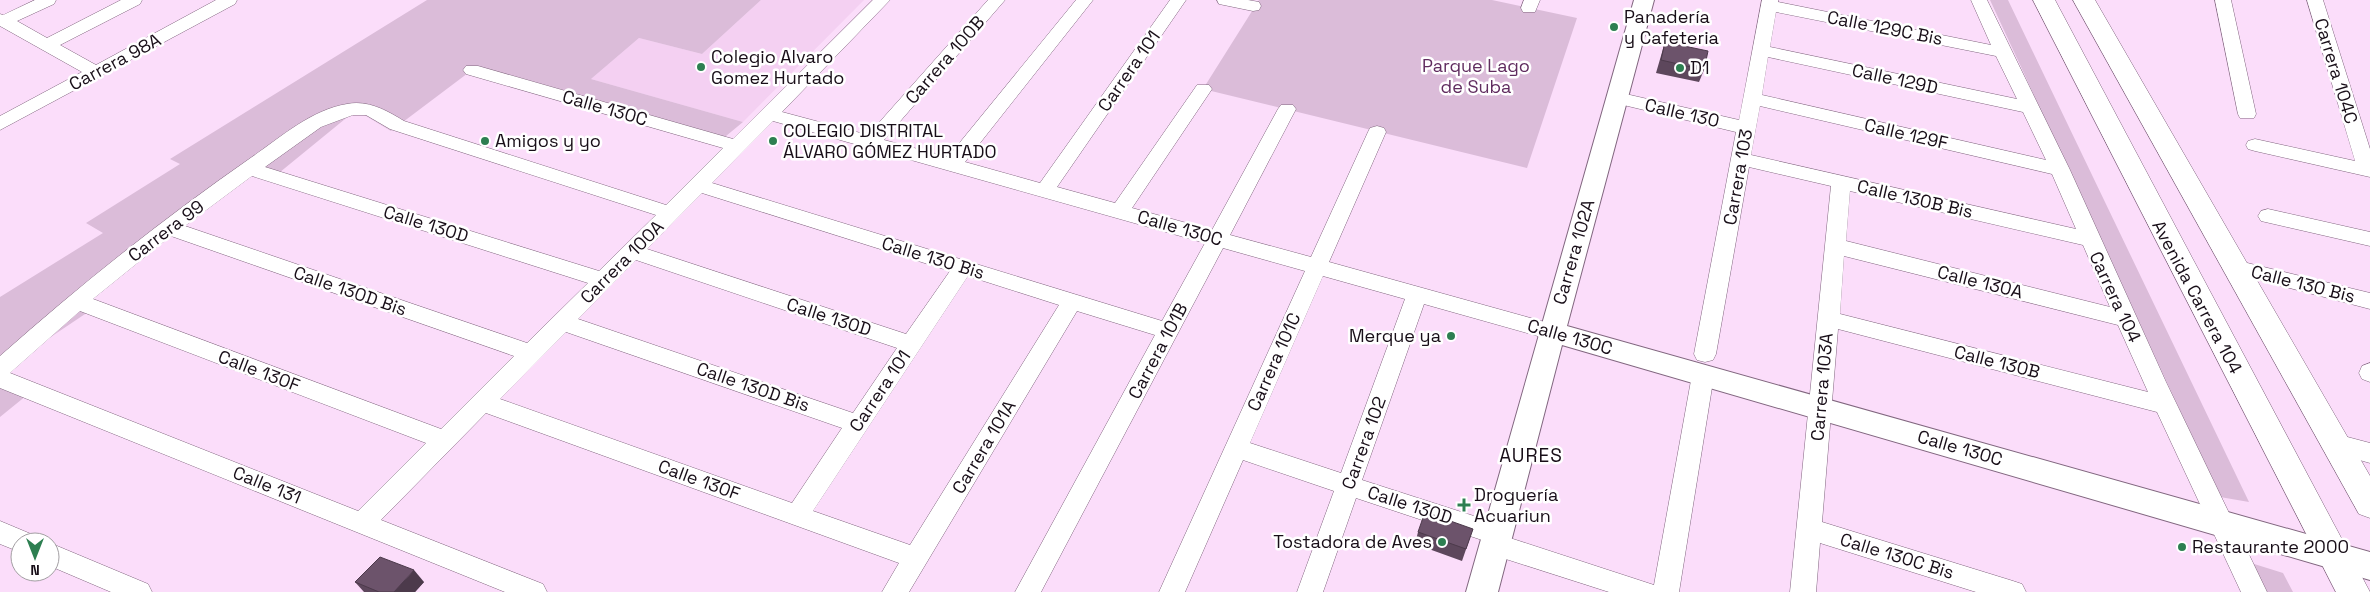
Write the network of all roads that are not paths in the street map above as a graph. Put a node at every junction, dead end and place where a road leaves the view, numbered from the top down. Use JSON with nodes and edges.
{"nodes":[{"id":1,"x":48,"y":0,"type":"edge"},
{"id":2,"x":134,"y":0,"type":"edge"},
{"id":3,"x":229,"y":0,"type":"edge"},
{"id":4,"x":882,"y":0,"type":"edge"},
{"id":5,"x":997,"y":0,"type":"edge"},
{"id":6,"x":1085,"y":0,"type":"edge"},
{"id":7,"x":1178,"y":0,"type":"edge"},
{"id":8,"x":1225,"y":0,"type":"edge"},
{"id":9,"x":1644,"y":0,"type":"edge"},
{"id":10,"x":1979,"y":0,"type":"edge"},
{"id":11,"x":2044,"y":0,"type":"edge"},
{"id":12,"x":2084,"y":0,"type":"edge"},
{"id":13,"x":2224,"y":0,"type":"edge"},
{"id":14,"x":2315,"y":0,"type":"edge"},
{"id":15,"x":1770,"y":2,"type":"edge"},
{"id":16,"x":1253,"y":6,"type":"dead end"},
{"id":17,"x":2,"y":20,"type":"edge"},
{"id":18,"x":47,"y":45,"type":"junction"},
{"id":19,"x":1761,"y":50,"type":"junction"},
{"id":20,"x":2002,"y":52,"type":"junction"},
{"id":21,"x":472,"y":70,"type":"dead end"},
{"id":22,"x":95,"y":72,"type":"junction"},
{"id":23,"x":1203,"y":89,"type":"dead end"},
{"id":24,"x":1617,"y":98,"type":"junction"},
{"id":25,"x":1752,"y":99,"type":"junction"},
{"id":26,"x":2028,"y":108,"type":"junction"},
{"id":27,"x":1287,"y":110,"type":"dead end"},
{"id":28,"x":769,"y":114,"type":"junction"},
{"id":29,"x":2247,"y":114,"type":"dead end"},
{"id":30,"x":4,"y":117,"type":"edge"},
{"id":31,"x":1747,"y":128,"type":"junction"},
{"id":32,"x":1377,"y":132,"type":"dead end"},
{"id":33,"x":872,"y":142,"type":"junction"},
{"id":34,"x":737,"y":146,"type":"junction"},
{"id":35,"x":2255,"y":146,"type":"dead end"},
{"id":36,"x":1742,"y":159,"type":"junction"},
{"id":37,"x":952,"y":165,"type":"junction"},
{"id":38,"x":248,"y":168,"type":"junction"},
{"id":39,"x":2059,"y":169,"type":"junction"},
{"id":40,"x":2368,"y":171,"type":"edge"},
{"id":41,"x":1841,"y":182,"type":"junction"},
{"id":42,"x":698,"y":184,"type":"junction"},
{"id":43,"x":1045,"y":190,"type":"junction"},
{"id":44,"x":1120,"y":211,"type":"junction"},
{"id":45,"x":670,"y":213,"type":"junction"},
{"id":46,"x":2268,"y":216,"type":"dead end"},
{"id":47,"x":170,"y":228,"type":"junction"},
{"id":48,"x":1218,"y":238,"type":"junction"},
{"id":49,"x":2088,"y":239,"type":"junction"},
{"id":50,"x":2370,"y":239,"type":"edge"},
{"id":51,"x":1836,"y":246,"type":"junction"},
{"id":52,"x":632,"y":251,"type":"junction"},
{"id":53,"x":1317,"y":266,"type":"junction"},
{"id":54,"x":963,"y":267,"type":"junction"},
{"id":55,"x":2235,"y":267,"type":"junction"},
{"id":56,"x":603,"y":280,"type":"junction"},
{"id":57,"x":1417,"y":294,"type":"junction"},
{"id":58,"x":75,"y":301,"type":"junction"},
{"id":59,"x":1072,"y":301,"type":"junction"},
{"id":60,"x":2370,"y":301,"type":"edge"},
{"id":61,"x":1829,"y":318,"type":"junction"},
{"id":62,"x":2125,"y":319,"type":"junction"},
{"id":63,"x":562,"y":322,"type":"junction"},
{"id":64,"x":1168,"y":331,"type":"junction"},
{"id":65,"x":1552,"y":332,"type":"junction"},
{"id":66,"x":911,"y":344,"type":"junction"},
{"id":67,"x":531,"y":353,"type":"junction"},
{"id":68,"x":1704,"y":364,"type":"junction"},
{"id":69,"x":0,"y":369,"type":"edge"},
{"id":70,"x":0,"y":379,"type":"edge"},
{"id":71,"x":482,"y":402,"type":"junction"},
{"id":72,"x":2165,"y":405,"type":"junction"},
{"id":73,"x":1820,"y":408,"type":"junction"},
{"id":74,"x":858,"y":424,"type":"junction"},
{"id":75,"x":444,"y":440,"type":"junction"},
{"id":76,"x":2336,"y":444,"type":"junction"},
{"id":77,"x":1236,"y":448,"type":"junction"},
{"id":78,"x":2370,"y":453,"type":"edge"},
{"id":79,"x":1348,"y":485,"type":"junction"},
{"id":80,"x":2370,"y":505,"type":"edge"},
{"id":81,"x":798,"y":516,"type":"junction"},
{"id":82,"x":2220,"y":522,"type":"junction"},
{"id":83,"x":362,"y":523,"type":"junction"},
{"id":84,"x":1809,"y":529,"type":"junction"},
{"id":85,"x":1497,"y":540,"type":"junction"},
{"id":86,"x":2334,"y":556,"type":"junction"},
{"id":87,"x":60,"y":558,"type":"edge"},
{"id":88,"x":916,"y":558,"type":"junction"},
{"id":89,"x":2370,"y":566,"type":"edge"},
{"id":90,"x":139,"y":592,"type":"edge"},
{"id":91,"x":534,"y":592,"type":"edge"},
{"id":92,"x":895,"y":592,"type":"edge"},
{"id":93,"x":1028,"y":592,"type":"edge"},
{"id":94,"x":1172,"y":592,"type":"edge"},
{"id":95,"x":1310,"y":592,"type":"edge"},
{"id":96,"x":1482,"y":592,"type":"edge"},
{"id":97,"x":1645,"y":592,"type":"edge"},
{"id":98,"x":1666,"y":592,"type":"edge"},
{"id":99,"x":1803,"y":592,"type":"edge"},
{"id":100,"x":2013,"y":592,"type":"edge"},
{"id":101,"x":2254,"y":592,"type":"edge"},
{"id":102,"x":2353,"y":592,"type":"edge"}],
"edges":[{"from":1,"to":17,"type":"street"},
{"from":2,"to":18,"type":"street"},
{"from":3,"to":22,"type":"street","name":"Carrera 98A"},
{"from":4,"to":28,"type":"street","name":"Carrera 100A"},
{"from":5,"to":33,"type":"street","name":"Carrera 100B"},
{"from":6,"to":37,"type":"street"},
{"from":7,"to":43,"type":"street","name":"Carrera 101"},
{"from":8,"to":16,"type":"street"},
{"from":9,"to":24,"type":"street","name":"Carrera 102A"},
{"from":10,"to":20,"type":"street","name":"Carrera 104"},
{"from":11,"to":86,"type":"main road","name":"Avenida Carrera 104"},
{"from":12,"to":55,"type":"main road"},
{"from":13,"to":29,"type":"street"},
{"from":14,"to":40,"type":"street","name":"Carrera 104C"},
{"from":15,"to":19,"type":"street","name":"Carrera 103"},
{"from":15,"to":20,"type":"street","name":"Calle 129C Bis"},
{"from":17,"to":18,"type":"street"},
{"from":18,"to":22,"type":"street"},
{"from":19,"to":25,"type":"street","name":"Carrera 103"},
{"from":19,"to":26,"type":"street","name":"Calle 129D"},
{"from":20,"to":26,"type":"street","name":"Carrera 104"},
{"from":21,"to":34,"type":"street","name":"Calle 130C"},
{"from":22,"to":30,"type":"street","name":"Carrera 98A"},
{"from":23,"to":44,"type":"street"},
{"from":24,"to":31,"type":"street","name":"Calle 130"},
{"from":24,"to":65,"type":"street","name":"Carrera 102A"},
{"from":25,"to":31,"type":"street","name":"Carrera 103"},
{"from":25,"to":39,"type":"street","name":"Calle 129F"},
{"from":26,"to":39,"type":"street","name":"Carrera 104"},
{"from":27,"to":48,"type":"street","name":"Carrera 101B"},
{"from":28,"to":33,"type":"street","name":"Calle 130C"},
{"from":28,"to":34,"type":"street","name":"Carrera 100A"},
{"from":31,"to":36,"type":"street","name":"Carrera 103"},
{"from":32,"to":53,"type":"street","name":"Carrera 101C"},
{"from":33,"to":37,"type":"street","name":"Calle 130C"},
{"from":34,"to":42,"type":"street","name":"Carrera 100A"},
{"from":35,"to":40,"type":"street"},
{"from":36,"to":41,"type":"street","name":"Calle 130B Bis"},
{"from":36,"to":68,"type":"street","name":"Carrera 103"},
{"from":37,"to":43,"type":"street","name":"Calle 130C"},
{"from":38,"to":45,"type":"street","name":"Carrera 99"},
{"from":38,"to":47,"type":"street","name":"Carrera 99"},
{"from":38,"to":56,"type":"street","name":"Calle 130D"},
{"from":39,"to":49,"type":"street","name":"Carrera 104"},
{"from":41,"to":49,"type":"street","name":"Calle 130B Bis"},
{"from":41,"to":51,"type":"street","name":"Carrera 103A"},
{"from":42,"to":45,"type":"street","name":"Carrera 100A"},
{"from":42,"to":54,"type":"street","name":"Calle 130 Bis"},
{"from":43,"to":44,"type":"street","name":"Calle 130C"},
{"from":44,"to":48,"type":"street","name":"Calle 130C"},
{"from":45,"to":52,"type":"street","name":"Carrera 100A"},
{"from":46,"to":50,"type":"street"},
{"from":47,"to":58,"type":"street","name":"Carrera 99"},
{"from":47,"to":67,"type":"street","name":"Calle 130D Bis"},
{"from":48,"to":53,"type":"street","name":"Calle 130C"},
{"from":48,"to":64,"type":"street","name":"Carrera 101B"},
{"from":49,"to":62,"type":"street","name":"Carrera 104"},
{"from":51,"to":61,"type":"street","name":"Carrera 103A"},
{"from":51,"to":62,"type":"street","name":"Calle 130A"},
{"from":52,"to":56,"type":"street","name":"Carrera 100A"},
{"from":52,"to":66,"type":"street","name":"Calle 130D"},
{"from":53,"to":57,"type":"street","name":"Calle 130C"},
{"from":53,"to":77,"type":"street","name":"Carrera 101C"},
{"from":54,"to":59,"type":"street","name":"Calle 130 Bis"},
{"from":54,"to":66,"type":"street","name":"Carrera 101"},
{"from":55,"to":60,"type":"street","name":"Calle 130 Bis"},
{"from":55,"to":76,"type":"main road"},
{"from":56,"to":63,"type":"street","name":"Carrera 100A"},
{"from":57,"to":65,"type":"street","name":"Calle 130C"},
{"from":57,"to":79,"type":"street","name":"Carrera 102"},
{"from":58,"to":69,"type":"street","name":"Carrera 99"},
{"from":58,"to":75,"type":"street","name":"Calle 130F"},
{"from":59,"to":64,"type":"street","name":"Calle 130 Bis"},
{"from":59,"to":88,"type":"street","name":"Carrera 101A"},
{"from":61,"to":72,"type":"street","name":"Calle 130B"},
{"from":61,"to":73,"type":"street","name":"Carrera 103A"},
{"from":62,"to":72,"type":"street","name":"Carrera 104"},
{"from":63,"to":67,"type":"street","name":"Carrera 100A"},
{"from":63,"to":74,"type":"street","name":"Calle 130D Bis"},
{"from":64,"to":93,"type":"street","name":"Carrera 101B"},
{"from":65,"to":68,"type":"street","name":"Calle 130C"},
{"from":65,"to":85,"type":"street","name":"Carrera 102A"},
{"from":66,"to":74,"type":"street","name":"Carrera 101"},
{"from":67,"to":71,"type":"street","name":"Carrera 100A"},
{"from":68,"to":73,"type":"street","name":"Calle 130C"},
{"from":68,"to":98,"type":"street","name":"Carrera 103"},
{"from":70,"to":83,"type":"street","name":"Calle 131"},
{"from":71,"to":75,"type":"street","name":"Carrera 100A"},
{"from":71,"to":81,"type":"street","name":"Calle 130F"},
{"from":72,"to":82,"type":"street","name":"Carrera 104"},
{"from":73,"to":82,"type":"street","name":"Calle 130C"},
{"from":73,"to":84,"type":"street","name":"Carrera 103A"},
{"from":74,"to":81,"type":"street","name":"Carrera 101"},
{"from":75,"to":83,"type":"street","name":"Carrera 100A"},
{"from":76,"to":78,"type":"street"},
{"from":76,"to":80,"type":"main road"},
{"from":77,"to":79,"type":"street","name":"Calle 130D"},
{"from":77,"to":94,"type":"street","name":"Carrera 101C"},
{"from":79,"to":85,"type":"street","name":"Calle 130D"},
{"from":79,"to":95,"type":"street","name":"Carrera 102"},
{"from":81,"to":88,"type":"street","name":"Calle 130F"},
{"from":82,"to":86,"type":"street","name":"Calle 130C"},
{"from":82,"to":101,"type":"street","name":"Carrera 104"},
{"from":83,"to":91,"type":"street","name":"Calle 131"},
{"from":84,"to":99,"type":"street","name":"Carrera 103A"},
{"from":84,"to":100,"type":"street","name":"Calle 130C Bis"},
{"from":85,"to":96,"type":"street","name":"Carrera 102A"},
{"from":85,"to":97,"type":"street","name":"Calle 130D"},
{"from":86,"to":89,"type":"street","name":"Calle 130C"},
{"from":86,"to":102,"type":"main road","name":"Avenida Carrera 104"},
{"from":87,"to":90,"type":"street"},
{"from":88,"to":92,"type":"street","name":"Carrera 101A"}]}
